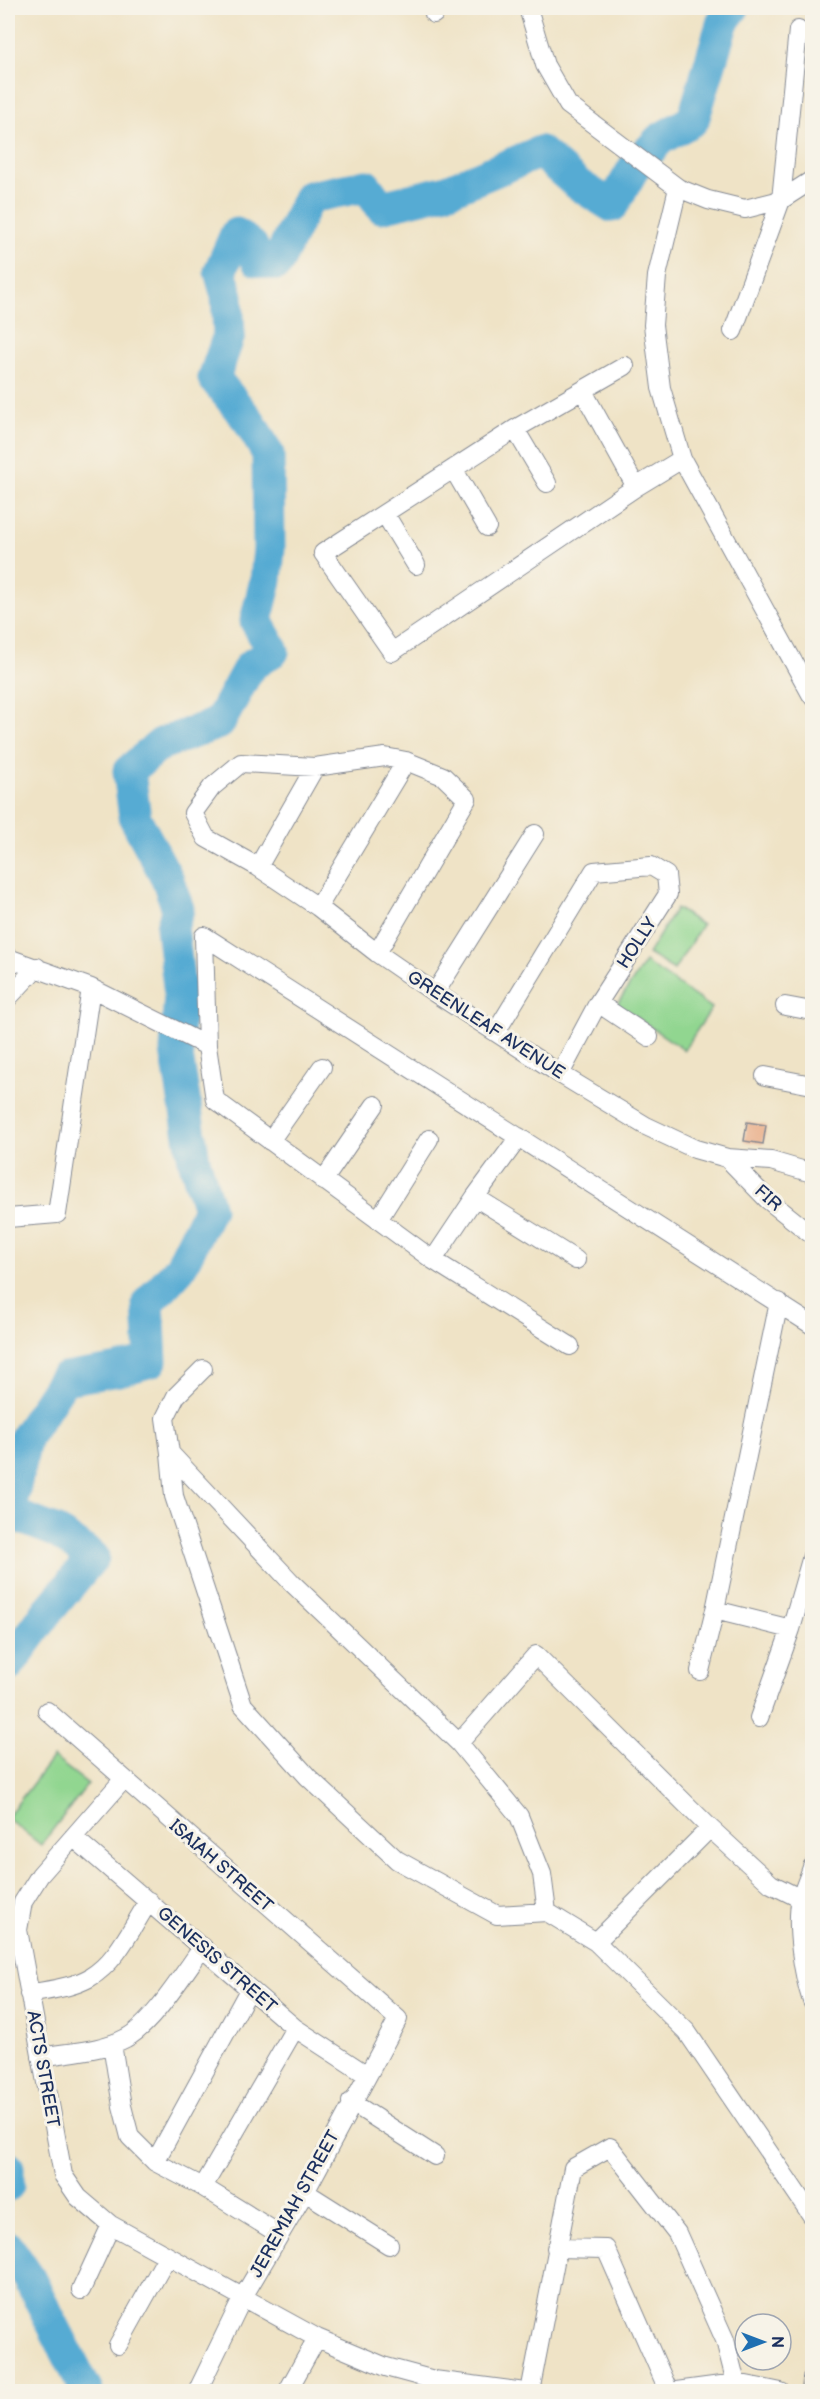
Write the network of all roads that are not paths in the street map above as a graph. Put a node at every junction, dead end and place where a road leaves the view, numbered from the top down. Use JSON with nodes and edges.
{"nodes":[{"id":1,"x":528,"y":8,"type":"edge"},
{"id":2,"x":798,"y":30,"type":"dead end"},
{"id":3,"x":813,"y":180,"type":"edge"},
{"id":4,"x":678,"y":188,"type":"junction"},
{"id":5,"x":781,"y":200,"type":"junction"},
{"id":6,"x":733,"y":331,"type":"dead end"},
{"id":7,"x":625,"y":366,"type":"dead end"},
{"id":8,"x":583,"y":391,"type":"junction"},
{"id":9,"x":514,"y":429,"type":"junction"},
{"id":10,"x":682,"y":459,"type":"junction"},
{"id":11,"x":454,"y":470,"type":"junction"},
{"id":12,"x":547,"y":483,"type":"dead end"},
{"id":13,"x":636,"y":487,"type":"junction"},
{"id":14,"x":385,"y":514,"type":"junction"},
{"id":15,"x":487,"y":527,"type":"dead end"},
{"id":16,"x":416,"y":565,"type":"dead end"},
{"id":17,"x":813,"y":696,"type":"edge"},
{"id":18,"x":406,"y":761,"type":"junction"},
{"id":19,"x":315,"y":767,"type":"junction"},
{"id":20,"x":535,"y":834,"type":"dead end"},
{"id":21,"x":258,"y":867,"type":"junction"},
{"id":22,"x":318,"y":907,"type":"junction"},
{"id":23,"x":377,"y":953,"type":"junction"},
{"id":24,"x":8,"y":958,"type":"edge"},
{"id":25,"x":37,"y":967,"type":"junction"},
{"id":26,"x":91,"y":988,"type":"junction"},
{"id":27,"x":435,"y":993,"type":"junction"},
{"id":28,"x":8,"y":998,"type":"edge"},
{"id":29,"x":598,"y":1003,"type":"junction"},
{"id":30,"x":785,"y":1006,"type":"dead end"},
{"id":31,"x":813,"y":1011,"type":"edge"},
{"id":32,"x":496,"y":1032,"type":"junction"},
{"id":33,"x":649,"y":1037,"type":"dead end"},
{"id":34,"x":201,"y":1043,"type":"junction"},
{"id":35,"x":322,"y":1066,"type":"dead end"},
{"id":36,"x":560,"y":1074,"type":"junction"},
{"id":37,"x":765,"y":1076,"type":"dead end"},
{"id":38,"x":813,"y":1085,"type":"edge"},
{"id":39,"x":375,"y":1105,"type":"dead end"},
{"id":40,"x":519,"y":1137,"type":"junction"},
{"id":41,"x":429,"y":1138,"type":"dead end"},
{"id":42,"x":270,"y":1141,"type":"junction"},
{"id":43,"x":727,"y":1158,"type":"junction"},
{"id":44,"x":813,"y":1173,"type":"edge"},
{"id":45,"x":323,"y":1181,"type":"junction"},
{"id":46,"x":475,"y":1197,"type":"junction"},
{"id":47,"x":8,"y":1218,"type":"edge"},
{"id":48,"x":378,"y":1220,"type":"junction"},
{"id":49,"x":813,"y":1235,"type":"edge"},
{"id":50,"x":433,"y":1260,"type":"junction"},
{"id":51,"x":576,"y":1260,"type":"dead end"},
{"id":52,"x":779,"y":1302,"type":"junction"},
{"id":53,"x":813,"y":1325,"type":"edge"},
{"id":54,"x":570,"y":1346,"type":"dead end"},
{"id":55,"x":203,"y":1369,"type":"dead end"},
{"id":56,"x":170,"y":1453,"type":"junction"},
{"id":57,"x":813,"y":1556,"type":"edge"},
{"id":58,"x":715,"y":1610,"type":"junction"},
{"id":59,"x":791,"y":1629,"type":"junction"},
{"id":60,"x":700,"y":1671,"type":"dead end"},
{"id":61,"x":47,"y":1711,"type":"dead end"},
{"id":62,"x":759,"y":1718,"type":"dead end"},
{"id":63,"x":459,"y":1743,"type":"junction"},
{"id":64,"x":123,"y":1780,"type":"junction"},
{"id":65,"x":710,"y":1828,"type":"junction"},
{"id":66,"x":73,"y":1838,"type":"junction"},
{"id":67,"x":813,"y":1867,"type":"edge"},
{"id":68,"x":801,"y":1899,"type":"junction"},
{"id":69,"x":149,"y":1901,"type":"junction"},
{"id":70,"x":547,"y":1912,"type":"junction"},
{"id":71,"x":596,"y":1942,"type":"junction"},
{"id":72,"x":203,"y":1947,"type":"junction"},
{"id":73,"x":249,"y":1990,"type":"junction"},
{"id":74,"x":29,"y":1994,"type":"junction"},
{"id":75,"x":813,"y":2001,"type":"edge"},
{"id":76,"x":398,"y":2019,"type":"joint"},
{"id":77,"x":296,"y":2028,"type":"junction"},
{"id":78,"x":112,"y":2044,"type":"junction"},
{"id":79,"x":41,"y":2057,"type":"junction"},
{"id":80,"x":367,"y":2075,"type":"junction"},
{"id":81,"x":351,"y":2102,"type":"junction"},
{"id":82,"x":435,"y":2156,"type":"dead end"},
{"id":83,"x":155,"y":2162,"type":"junction"},
{"id":84,"x":204,"y":2187,"type":"junction"},
{"id":85,"x":305,"y":2192,"type":"junction"},
{"id":86,"x":813,"y":2216,"type":"edge"},
{"id":87,"x":111,"y":2224,"type":"junction"},
{"id":88,"x":279,"y":2234,"type":"junction"},
{"id":89,"x":389,"y":2245,"type":"dead end"},
{"id":90,"x":556,"y":2248,"type":"junction"},
{"id":91,"x":167,"y":2257,"type":"junction"},
{"id":92,"x":81,"y":2290,"type":"dead end"},
{"id":93,"x":243,"y":2296,"type":"junction"},
{"id":94,"x":317,"y":2338,"type":"junction"},
{"id":95,"x":118,"y":2345,"type":"dead end"},
{"id":96,"x":813,"y":2378,"type":"edge"},
{"id":97,"x":736,"y":2383,"type":"junction"},
{"id":98,"x":197,"y":2391,"type":"edge"},
{"id":99,"x":287,"y":2391,"type":"edge"},
{"id":100,"x":525,"y":2391,"type":"edge"},
{"id":101,"x":530,"y":2391,"type":"edge"},
{"id":102,"x":669,"y":2391,"type":"edge"},
{"id":103,"x":781,"y":2391,"type":"edge"},
{"id":104,"x":811,"y":2391,"type":"edge"}],
"edges":[{"from":1,"to":4,"type":"street"},
{"from":2,"to":5,"type":"street"},
{"from":3,"to":5,"type":"street"},
{"from":4,"to":5,"type":"street"},
{"from":4,"to":10,"type":"street"},
{"from":5,"to":6,"type":"street"},
{"from":7,"to":8,"type":"street"},
{"from":8,"to":9,"type":"street"},
{"from":8,"to":13,"type":"street"},
{"from":9,"to":11,"type":"street"},
{"from":9,"to":12,"type":"street"},
{"from":10,"to":13,"type":"street"},
{"from":10,"to":17,"type":"street"},
{"from":11,"to":14,"type":"street"},
{"from":11,"to":15,"type":"street"},
{"from":13,"to":14,"type":"street"},
{"from":14,"to":16,"type":"street"},
{"from":18,"to":19,"type":"street"},
{"from":18,"to":22,"type":"street"},
{"from":18,"to":23,"type":"street"},
{"from":19,"to":21,"type":"street"},
{"from":19,"to":21,"type":"street","name":"GREENLEAF AVENUE"},
{"from":20,"to":27,"type":"street"},
{"from":21,"to":22,"type":"street","name":"GREENLEAF AVENUE"},
{"from":22,"to":23,"type":"street","name":"GREENLEAF AVENUE"},
{"from":23,"to":27,"type":"street","name":"GREENLEAF AVENUE"},
{"from":24,"to":25,"type":"street"},
{"from":25,"to":26,"type":"street"},
{"from":25,"to":28,"type":"street"},
{"from":26,"to":34,"type":"street"},
{"from":26,"to":47,"type":"street"},
{"from":27,"to":32,"type":"street","name":"GREENLEAF AVENUE"},
{"from":29,"to":32,"type":"street","name":"HOLLY"},
{"from":29,"to":33,"type":"street"},
{"from":29,"to":36,"type":"street","name":"HOLLY"},
{"from":30,"to":31,"type":"street"},
{"from":32,"to":36,"type":"street","name":"GREENLEAF AVENUE"},
{"from":34,"to":40,"type":"street"},
{"from":34,"to":42,"type":"street"},
{"from":35,"to":42,"type":"street"},
{"from":36,"to":43,"type":"street","name":"GREENLEAF AVENUE"},
{"from":37,"to":38,"type":"street"},
{"from":39,"to":45,"type":"street"},
{"from":40,"to":46,"type":"street"},
{"from":40,"to":52,"type":"street"},
{"from":41,"to":48,"type":"street"},
{"from":42,"to":45,"type":"street"},
{"from":43,"to":44,"type":"street","name":"GREENLEAF AVENUE"},
{"from":43,"to":49,"type":"street","name":"FIR"},
{"from":45,"to":48,"type":"street"},
{"from":46,"to":50,"type":"street"},
{"from":46,"to":51,"type":"street"},
{"from":48,"to":50,"type":"street"},
{"from":50,"to":54,"type":"street"},
{"from":52,"to":53,"type":"street"},
{"from":52,"to":58,"type":"street"},
{"from":55,"to":56,"type":"street"},
{"from":56,"to":63,"type":"street"},
{"from":56,"to":70,"type":"street"},
{"from":57,"to":59,"type":"street"},
{"from":58,"to":59,"type":"street"},
{"from":58,"to":60,"type":"street"},
{"from":59,"to":62,"type":"street"},
{"from":61,"to":64,"type":"street","name":"ISAIAH STREET"},
{"from":63,"to":65,"type":"street"},
{"from":63,"to":70,"type":"street"},
{"from":64,"to":66,"type":"street","name":"ACTS STREET"},
{"from":64,"to":76,"type":"street","name":"ISAIAH STREET"},
{"from":65,"to":68,"type":"street"},
{"from":65,"to":71,"type":"street"},
{"from":66,"to":69,"type":"street","name":"GENESIS STREET"},
{"from":66,"to":74,"type":"street","name":"ACTS STREET"},
{"from":67,"to":68,"type":"street"},
{"from":68,"to":75,"type":"street"},
{"from":69,"to":72,"type":"street","name":"GENESIS STREET"},
{"from":69,"to":74,"type":"street"},
{"from":70,"to":71,"type":"street"},
{"from":71,"to":86,"type":"street"},
{"from":72,"to":73,"type":"street","name":"GENESIS STREET"},
{"from":72,"to":78,"type":"street"},
{"from":73,"to":77,"type":"street","name":"GENESIS STREET"},
{"from":73,"to":83,"type":"street"},
{"from":74,"to":79,"type":"street","name":"ACTS STREET"},
{"from":76,"to":80,"type":"street","name":"JEREMIAH STREET"},
{"from":77,"to":80,"type":"street","name":"GENESIS STREET"},
{"from":77,"to":84,"type":"street"},
{"from":78,"to":79,"type":"street"},
{"from":78,"to":83,"type":"street"},
{"from":79,"to":87,"type":"street","name":"ACTS STREET"},
{"from":80,"to":81,"type":"street","name":"JEREMIAH STREET"},
{"from":81,"to":82,"type":"street"},
{"from":81,"to":85,"type":"street","name":"JEREMIAH STREET"},
{"from":83,"to":84,"type":"street"},
{"from":84,"to":88,"type":"street"},
{"from":85,"to":88,"type":"street","name":"JEREMIAH STREET"},
{"from":85,"to":89,"type":"street"},
{"from":87,"to":91,"type":"street","name":"ACTS STREET"},
{"from":87,"to":92,"type":"street"},
{"from":88,"to":93,"type":"street","name":"JEREMIAH STREET"},
{"from":90,"to":97,"type":"street"},
{"from":90,"to":101,"type":"street"},
{"from":90,"to":102,"type":"street"},
{"from":91,"to":93,"type":"street","name":"ACTS STREET"},
{"from":91,"to":95,"type":"street"},
{"from":93,"to":94,"type":"street","name":"ACTS STREET"},
{"from":93,"to":98,"type":"street","name":"JEREMIAH STREET"},
{"from":94,"to":99,"type":"street"},
{"from":94,"to":100,"type":"street","name":"ACTS STREET"},
{"from":96,"to":104,"type":"street"},
{"from":97,"to":102,"type":"street"},
{"from":97,"to":103,"type":"street"}]}
